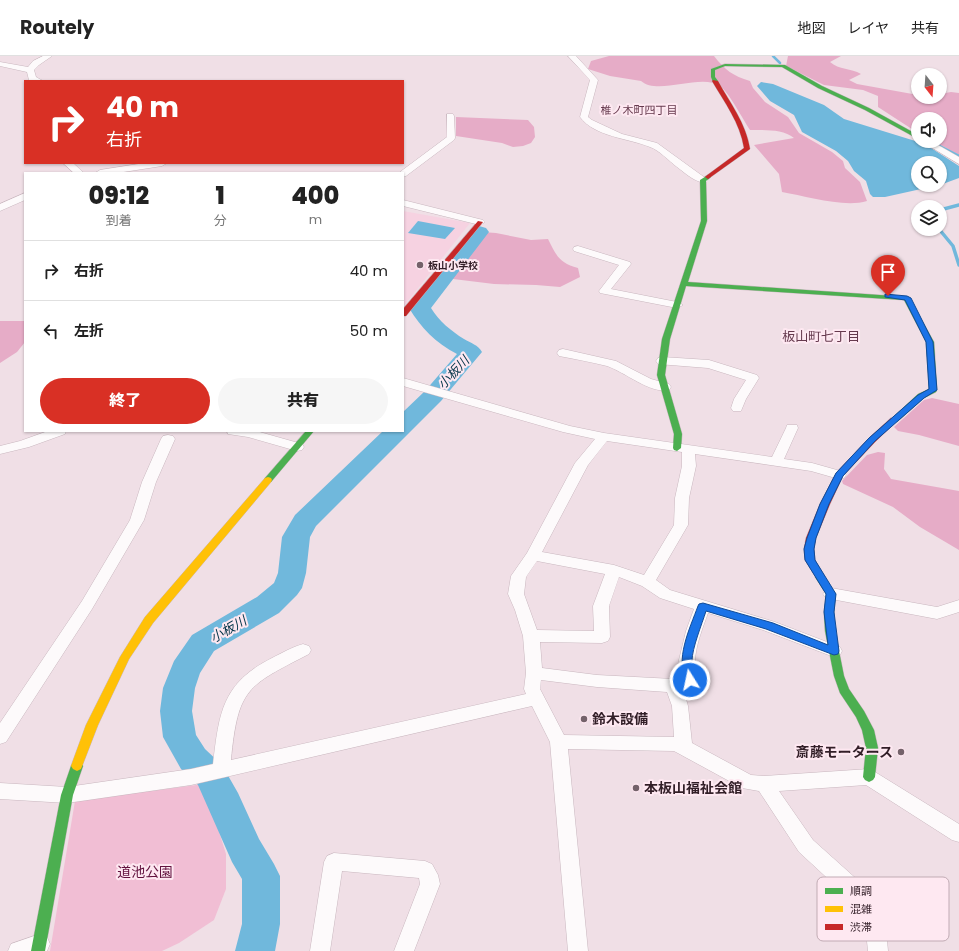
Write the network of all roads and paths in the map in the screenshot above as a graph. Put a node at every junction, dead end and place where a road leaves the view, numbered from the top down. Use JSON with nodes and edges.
{"nodes":[{"id":1,"x":48,"y":56,"type":"edge"},
{"id":2,"x":572,"y":56,"type":"edge"},
{"id":3,"x":1,"y":59,"type":"edge"},
{"id":4,"x":30,"y":70,"type":"junction"},
{"id":5,"x":37,"y":80,"type":"edge"},
{"id":6,"x":450,"y":116,"type":"dead end"},
{"id":7,"x":911,"y":133,"type":"edge"},
{"id":8,"x":937,"y":148,"type":"edge"},
{"id":9,"x":959,"y":161,"type":"edge"},
{"id":10,"x":69,"y":164,"type":"edge"},
{"id":11,"x":156,"y":164,"type":"edge"},
{"id":12,"x":78,"y":172,"type":"edge"},
{"id":13,"x":106,"y":172,"type":"edge"},
{"id":14,"x":404,"y":173,"type":"edge"},
{"id":15,"x":703,"y":180,"type":"junction"},
{"id":16,"x":24,"y":196,"type":"edge"},
{"id":17,"x":404,"y":204,"type":"edge"},
{"id":18,"x":0,"y":208,"type":"edge"},
{"id":19,"x":480,"y":222,"type":"joint"},
{"id":20,"x":578,"y":249,"type":"dead end"},
{"id":21,"x":684,"y":284,"type":"junction"},
{"id":22,"x":677,"y":305,"type":"junction"},
{"id":23,"x":404,"y":313,"type":"edge"},
{"id":24,"x":563,"y":353,"type":"dead end"},
{"id":25,"x":662,"y":361,"type":"junction"},
{"id":26,"x":404,"y":382,"type":"edge"},
{"id":27,"x":665,"y":387,"type":"junction"},
{"id":28,"x":737,"y":408,"type":"dead end"},
{"id":29,"x":792,"y":428,"type":"dead end"},
{"id":30,"x":57,"y":432,"type":"edge"},
{"id":31,"x":241,"y":432,"type":"edge"},
{"id":32,"x":309,"y":432,"type":"edge"},
{"id":33,"x":604,"y":437,"type":"junction"},
{"id":34,"x":168,"y":439,"type":"dead end"},
{"id":35,"x":297,"y":447,"type":"junction"},
{"id":36,"x":683,"y":449,"type":"junction"},
{"id":37,"x":0,"y":450,"type":"edge"},
{"id":38,"x":776,"y":462,"type":"junction"},
{"id":39,"x":839,"y":475,"type":"junction"},
{"id":40,"x":533,"y":555,"type":"junction"},
{"id":41,"x":614,"y":570,"type":"junction"},
{"id":42,"x":647,"y":582,"type":"junction"},
{"id":43,"x":831,"y":594,"type":"junction"},
{"id":44,"x":703,"y":606,"type":"junction"},
{"id":45,"x":959,"y":606,"type":"edge"},
{"id":46,"x":531,"y":636,"type":"junction"},
{"id":47,"x":303,"y":650,"type":"dead end"},
{"id":48,"x":834,"y":651,"type":"junction"},
{"id":49,"x":534,"y":673,"type":"junction"},
{"id":50,"x":674,"y":686,"type":"junction"},
{"id":51,"x":536,"y":698,"type":"junction"},
{"id":52,"x":0,"y":737,"type":"edge"},
{"id":53,"x":559,"y":742,"type":"junction"},
{"id":54,"x":684,"y":747,"type":"junction"},
{"id":55,"x":221,"y":771,"type":"junction"},
{"id":56,"x":869,"y":777,"type":"junction"},
{"id":57,"x":764,"y":784,"type":"junction"},
{"id":58,"x":0,"y":791,"type":"edge"},
{"id":59,"x":67,"y":795,"type":"junction"},
{"id":60,"x":959,"y":834,"type":"edge"},
{"id":61,"x":840,"y":877,"type":"edge"},
{"id":62,"x":877,"y":941,"type":"edge"},
{"id":63,"x":39,"y":947,"type":"edge"},
{"id":64,"x":18,"y":951,"type":"edge"},
{"id":65,"x":320,"y":951,"type":"edge"},
{"id":66,"x":404,"y":951,"type":"edge"},
{"id":67,"x":578,"y":951,"type":"edge"},
{"id":68,"x":878,"y":951,"type":"edge"}],
"edges":[{"from":1,"to":4,"type":"street"},
{"from":2,"to":15,"type":"street"},
{"from":3,"to":4,"type":"street"},
{"from":4,"to":5,"type":"street"},
{"from":6,"to":14,"type":"street"},
{"from":7,"to":15,"type":"street"},
{"from":8,"to":9,"type":"street"},
{"from":10,"to":12,"type":"street"},
{"from":11,"to":13,"type":"street"},
{"from":15,"to":21,"type":"street"},
{"from":16,"to":18,"type":"street"},
{"from":17,"to":19,"type":"street"},
{"from":19,"to":23,"type":"street"},
{"from":20,"to":22,"type":"street"},
{"from":21,"to":22,"type":"street"},
{"from":21,"to":39,"type":"street"},
{"from":22,"to":25,"type":"street"},
{"from":24,"to":27,"type":"street"},
{"from":25,"to":27,"type":"street"},
{"from":25,"to":28,"type":"street"},
{"from":26,"to":33,"type":"street"},
{"from":27,"to":36,"type":"street"},
{"from":29,"to":38,"type":"street"},
{"from":30,"to":37,"type":"street"},
{"from":31,"to":35,"type":"street"},
{"from":32,"to":35,"type":"street"},
{"from":33,"to":36,"type":"street"},
{"from":33,"to":40,"type":"street"},
{"from":34,"to":52,"type":"street"},
{"from":35,"to":59,"type":"street"},
{"from":36,"to":38,"type":"street"},
{"from":36,"to":42,"type":"street"},
{"from":38,"to":39,"type":"street"},
{"from":39,"to":43,"type":"street"},
{"from":40,"to":41,"type":"street"},
{"from":40,"to":46,"type":"street"},
{"from":41,"to":42,"type":"street"},
{"from":41,"to":46,"type":"street"},
{"from":42,"to":44,"type":"street"},
{"from":43,"to":45,"type":"street"},
{"from":43,"to":48,"type":"street"},
{"from":44,"to":48,"type":"street"},
{"from":44,"to":50,"type":"street"},
{"from":46,"to":49,"type":"street"},
{"from":47,"to":55,"type":"street"},
{"from":48,"to":56,"type":"street"},
{"from":49,"to":50,"type":"street"},
{"from":49,"to":51,"type":"street"},
{"from":50,"to":54,"type":"street"},
{"from":51,"to":53,"type":"street"},
{"from":51,"to":55,"type":"street"},
{"from":53,"to":54,"type":"street"},
{"from":53,"to":67,"type":"street"},
{"from":54,"to":57,"type":"street"},
{"from":55,"to":59,"type":"street"},
{"from":56,"to":57,"type":"street"},
{"from":56,"to":60,"type":"street"},
{"from":57,"to":61,"type":"street"},
{"from":58,"to":59,"type":"street"},
{"from":59,"to":63,"type":"street"},
{"from":62,"to":68,"type":"street"},
{"from":63,"to":64,"type":"street"},
{"from":65,"to":66,"type":"street"}]}
